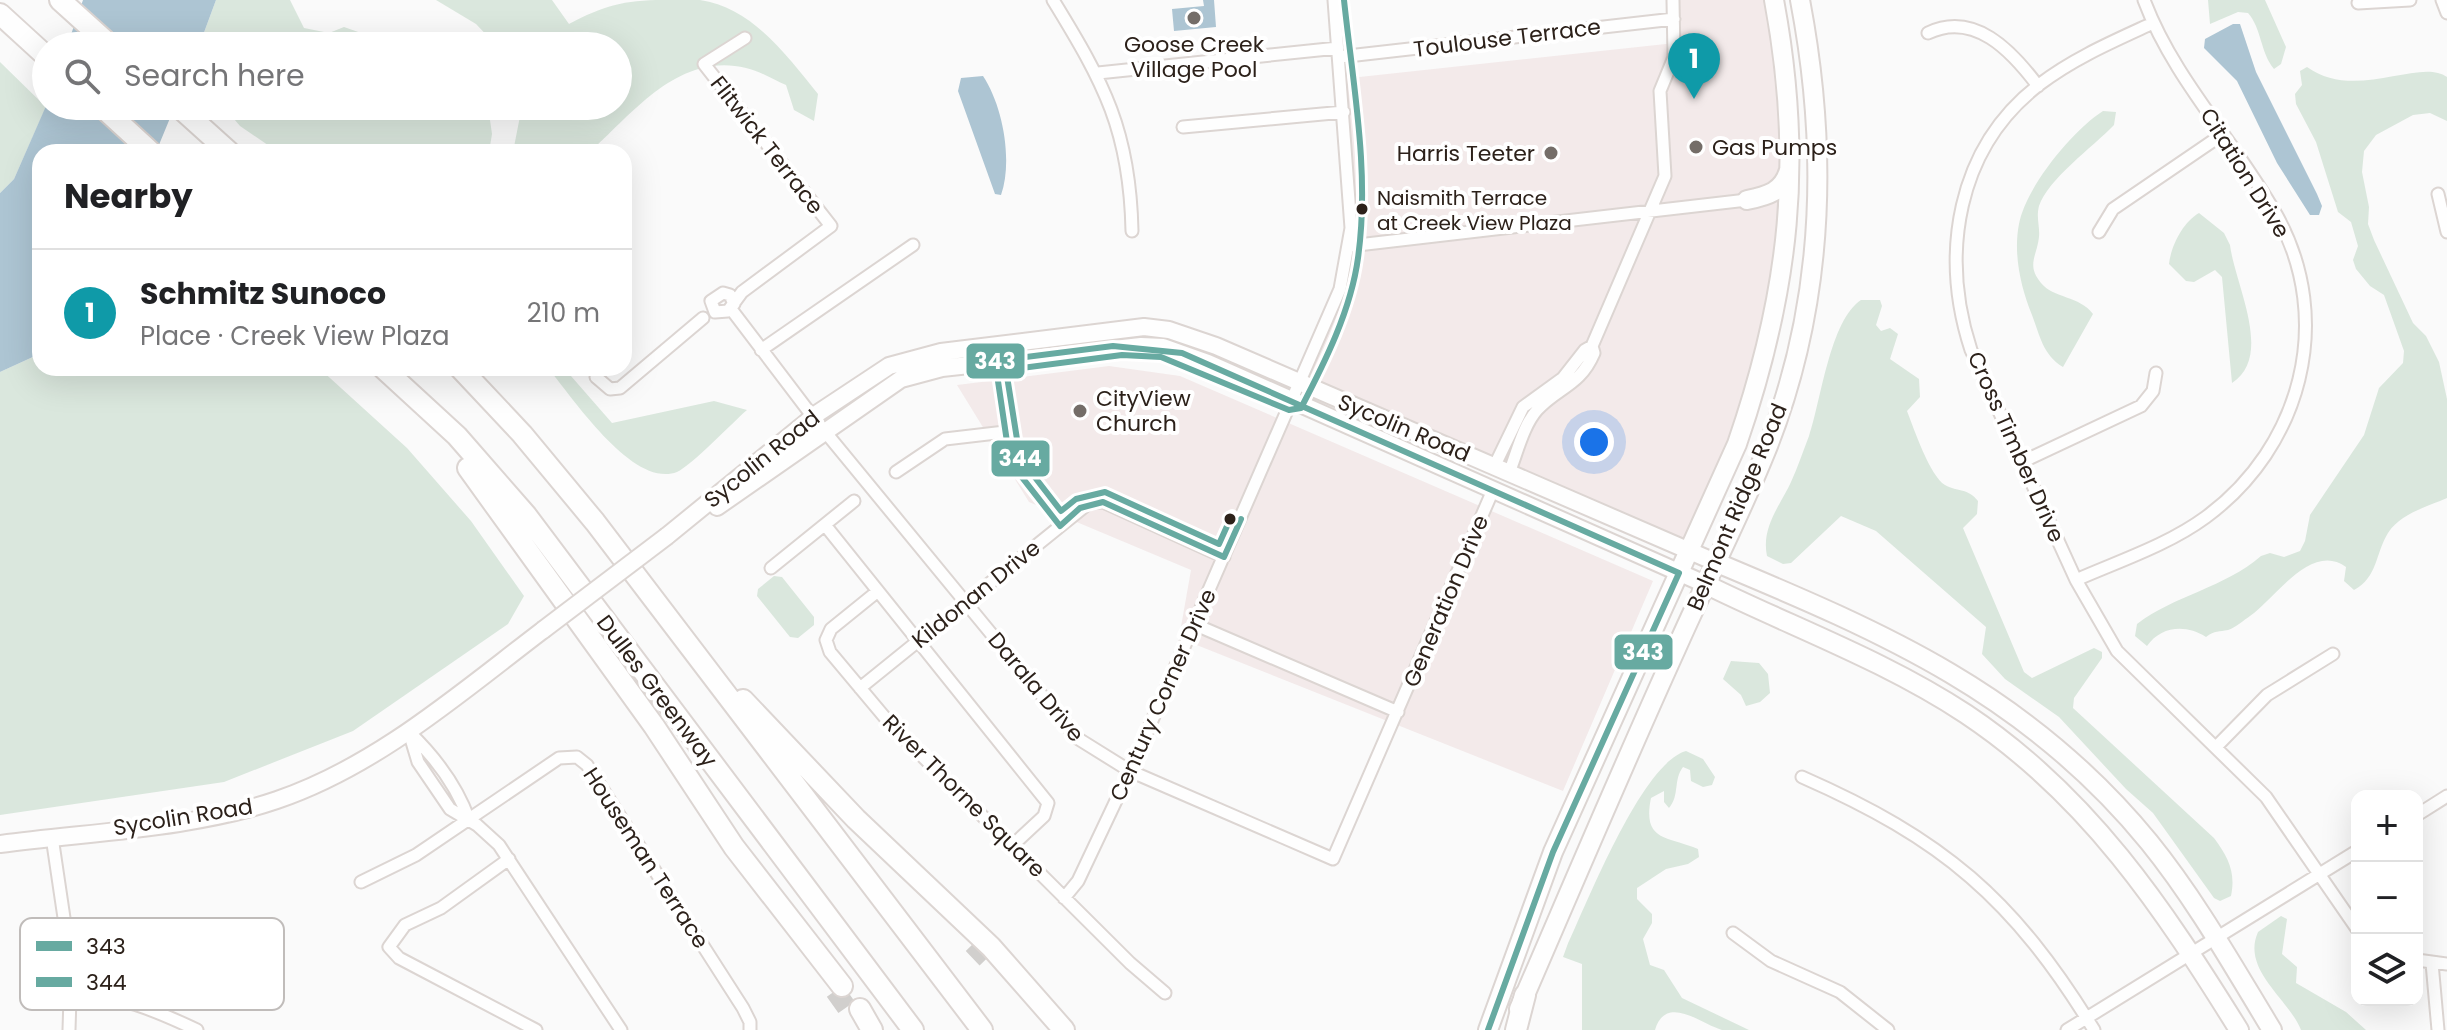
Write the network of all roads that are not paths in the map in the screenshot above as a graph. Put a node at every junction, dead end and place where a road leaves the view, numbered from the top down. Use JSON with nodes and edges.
{"nodes":[{"id":1,"x":60,"y":0,"type":"edge"},
{"id":2,"x":1053,"y":0,"type":"edge"},
{"id":3,"x":1334,"y":0,"type":"edge"},
{"id":4,"x":1673,"y":0,"type":"edge"},
{"id":5,"x":1774,"y":0,"type":"edge"},
{"id":6,"x":1800,"y":0,"type":"edge"},
{"id":7,"x":2144,"y":0,"type":"edge"},
{"id":8,"x":2410,"y":0,"type":"edge"},
{"id":9,"x":2442,"y":0,"type":"edge"},
{"id":10,"x":2358,"y":3,"type":"dead end"},
{"id":11,"x":2447,"y":13,"type":"edge"},
{"id":12,"x":0,"y":14,"type":"edge"},
{"id":13,"x":1674,"y":19,"type":"junction"},
{"id":14,"x":2153,"y":23,"type":"junction"},
{"id":15,"x":95,"y":32,"type":"edge"},
{"id":16,"x":1928,"y":33,"type":"dead end"},
{"id":17,"x":745,"y":38,"type":"dead end"},
{"id":18,"x":32,"y":43,"type":"edge"},
{"id":19,"x":1339,"y":52,"type":"junction"},
{"id":20,"x":1098,"y":73,"type":"junction"},
{"id":21,"x":2038,"y":86,"type":"junction"},
{"id":22,"x":1344,"y":112,"type":"junction"},
{"id":23,"x":116,"y":120,"type":"edge"},
{"id":24,"x":194,"y":120,"type":"edge"},
{"id":25,"x":1183,"y":127,"type":"dead end"},
{"id":26,"x":2223,"y":134,"type":"junction"},
{"id":27,"x":142,"y":144,"type":"edge"},
{"id":28,"x":220,"y":144,"type":"edge"},
{"id":29,"x":1792,"y":160,"type":"junction"},
{"id":30,"x":2438,"y":194,"type":"dead end"},
{"id":31,"x":1747,"y":200,"type":"joint"},
{"id":32,"x":1654,"y":210,"type":"junction"},
{"id":33,"x":1132,"y":231,"type":"dead end"},
{"id":34,"x":2099,"y":232,"type":"dead end"},
{"id":35,"x":2447,"y":232,"type":"edge"},
{"id":36,"x":913,"y":245,"type":"dead end"},
{"id":37,"x":1349,"y":246,"type":"junction"},
{"id":38,"x":726,"y":308,"type":"junction"},
{"id":39,"x":761,"y":350,"type":"junction"},
{"id":40,"x":2156,"y":373,"type":"dead end"},
{"id":41,"x":391,"y":376,"type":"edge"},
{"id":42,"x":467,"y":376,"type":"edge"},
{"id":43,"x":596,"y":377,"type":"dead end"},
{"id":44,"x":1301,"y":384,"type":"junction"},
{"id":45,"x":408,"y":393,"type":"junction"},
{"id":46,"x":1293,"y":401,"type":"junction"},
{"id":47,"x":813,"y":417,"type":"junction"},
{"id":48,"x":826,"y":431,"type":"junction"},
{"id":49,"x":1005,"y":432,"type":"dead end"},
{"id":50,"x":2022,"y":462,"type":"junction"},
{"id":51,"x":1502,"y":470,"type":"junction"},
{"id":52,"x":896,"y":472,"type":"dead end"},
{"id":53,"x":1493,"y":490,"type":"junction"},
{"id":54,"x":854,"y":501,"type":"dead end"},
{"id":55,"x":825,"y":525,"type":"junction"},
{"id":56,"x":667,"y":536,"type":"junction"},
{"id":57,"x":1688,"y":551,"type":"junction"},
{"id":58,"x":1224,"y":557,"type":"junction"},
{"id":59,"x":1715,"y":562,"type":"junction"},
{"id":60,"x":771,"y":568,"type":"dead end"},
{"id":61,"x":1679,"y":573,"type":"junction"},
{"id":62,"x":2076,"y":580,"type":"junction"},
{"id":63,"x":1705,"y":584,"type":"junction"},
{"id":64,"x":878,"y":591,"type":"junction"},
{"id":65,"x":966,"y":601,"type":"junction"},
{"id":66,"x":1196,"y":625,"type":"junction"},
{"id":67,"x":918,"y":640,"type":"junction"},
{"id":68,"x":687,"y":644,"type":"junction"},
{"id":69,"x":2333,"y":654,"type":"dead end"},
{"id":70,"x":860,"y":688,"type":"junction"},
{"id":71,"x":1398,"y":712,"type":"junction"},
{"id":72,"x":409,"y":732,"type":"junction"},
{"id":73,"x":2217,"y":746,"type":"junction"},
{"id":74,"x":1130,"y":771,"type":"junction"},
{"id":75,"x":1802,"y":777,"type":"dead end"},
{"id":76,"x":2447,"y":796,"type":"edge"},
{"id":77,"x":2423,"y":811,"type":"edge"},
{"id":78,"x":469,"y":820,"type":"junction"},
{"id":79,"x":52,"y":837,"type":"junction"},
{"id":80,"x":0,"y":844,"type":"edge"},
{"id":81,"x":1014,"y":844,"type":"junction"},
{"id":82,"x":2351,"y":855,"type":"edge"},
{"id":83,"x":509,"y":859,"type":"junction"},
{"id":84,"x":1333,"y":859,"type":"joint"},
{"id":85,"x":2319,"y":875,"type":"junction"},
{"id":86,"x":361,"y":882,"type":"dead end"},
{"id":87,"x":1064,"y":898,"type":"junction"},
{"id":88,"x":65,"y":918,"type":"edge"},
{"id":89,"x":2351,"y":920,"type":"edge"},
{"id":90,"x":964,"y":921,"type":"junction"},
{"id":91,"x":1733,"y":933,"type":"dead end"},
{"id":92,"x":2216,"y":939,"type":"junction"},
{"id":93,"x":973,"y":944,"type":"tunnel mouth"},
{"id":94,"x":2191,"y":954,"type":"junction"},
{"id":95,"x":2423,"y":961,"type":"edge"},
{"id":96,"x":2432,"y":963,"type":"junction"},
{"id":97,"x":2447,"y":964,"type":"edge"},
{"id":98,"x":993,"y":965,"type":"tunnel mouth"},
{"id":99,"x":838,"y":988,"type":"tunnel mouth"},
{"id":100,"x":1165,"y":993,"type":"dead end"},
{"id":101,"x":1033,"y":995,"type":"junction"},
{"id":102,"x":1525,"y":995,"type":"joint"},
{"id":103,"x":70,"y":1010,"type":"edge"},
{"id":104,"x":149,"y":1010,"type":"edge"},
{"id":105,"x":858,"y":1018,"type":"tunnel mouth"},
{"id":106,"x":2086,"y":1018,"type":"junction"},
{"id":107,"x":69,"y":1030,"type":"edge"},
{"id":108,"x":197,"y":1030,"type":"edge"},
{"id":109,"x":536,"y":1030,"type":"edge"},
{"id":110,"x":621,"y":1030,"type":"edge"},
{"id":111,"x":750,"y":1030,"type":"edge"},
{"id":112,"x":872,"y":1030,"type":"edge"},
{"id":113,"x":913,"y":1030,"type":"edge"},
{"id":114,"x":982,"y":1030,"type":"edge"},
{"id":115,"x":1064,"y":1030,"type":"edge"},
{"id":116,"x":1488,"y":1030,"type":"edge"},
{"id":117,"x":1513,"y":1030,"type":"edge"},
{"id":118,"x":1888,"y":1030,"type":"edge"},
{"id":119,"x":2067,"y":1030,"type":"edge"},
{"id":120,"x":2094,"y":1030,"type":"edge"},
{"id":121,"x":2239,"y":1030,"type":"edge"},
{"id":122,"x":2272,"y":1030,"type":"edge"},
{"id":123,"x":2438,"y":1030,"type":"edge"}],
"edges":[{"from":1,"to":15,"type":"highway"},
{"from":2,"to":20,"type":"street"},
{"from":3,"to":19,"type":"street","name":"Century Corner Drive"},
{"from":4,"to":13,"type":"street"},
{"from":5,"to":29,"type":"main road","name":"Belmont Ridge Road"},
{"from":6,"to":59,"type":"main road","name":"Belmont Ridge Road"},
{"from":7,"to":14,"type":"street","name":"Citation Drive"},
{"from":8,"to":10,"type":"street"},
{"from":9,"to":11,"type":"street"},
{"from":12,"to":18,"type":"highway"},
{"from":13,"to":19,"type":"street","name":"Toulouse Terrace"},
{"from":13,"to":32,"type":"street"},
{"from":14,"to":21,"type":"street","name":"Cross Timber Drive"},
{"from":14,"to":26,"type":"street","name":"Citation Drive"},
{"from":16,"to":21,"type":"street"},
{"from":17,"to":38,"type":"street","name":"Flitwick Terrace"},
{"from":19,"to":20,"type":"street","name":"Toulouse Terrace"},
{"from":19,"to":22,"type":"street","name":"Century Corner Drive"},
{"from":20,"to":33,"type":"street"},
{"from":21,"to":50,"type":"street","name":"Cross Timber Drive"},
{"from":22,"to":25,"type":"street"},
{"from":22,"to":37,"type":"street","name":"Century Corner Drive"},
{"from":23,"to":27,"type":"highway"},
{"from":24,"to":28,"type":"highway"},
{"from":26,"to":34,"type":"street"},
{"from":26,"to":62,"type":"street","name":"Citation Drive"},
{"from":29,"to":31,"type":"main road"},
{"from":29,"to":57,"type":"main road","name":"Belmont Ridge Road"},
{"from":30,"to":35,"type":"street"},
{"from":31,"to":32,"type":"street"},
{"from":32,"to":37,"type":"street"},
{"from":32,"to":51,"type":"street"},
{"from":36,"to":39,"type":"street"},
{"from":37,"to":44,"type":"street","name":"Century Corner Drive"},
{"from":38,"to":39,"type":"street","name":"Darala Drive"},
{"from":38,"to":43,"type":"street"},
{"from":39,"to":47,"type":"street","name":"Darala Drive"},
{"from":40,"to":50,"type":"street"},
{"from":41,"to":45,"type":"highway","name":"Dulles Greenway"},
{"from":42,"to":68,"type":"highway"},
{"from":44,"to":46,"type":"street","name":"Century Corner Drive"},
{"from":44,"to":47,"type":"main road","name":"Sycolin Road"},
{"from":44,"to":51,"type":"main road","name":"Sycolin Road"},
{"from":45,"to":99,"type":"highway"},
{"from":45,"to":113,"type":"highway","name":"Dulles Greenway"},
{"from":46,"to":48,"type":"main road","name":"Sycolin Road"},
{"from":46,"to":53,"type":"main road","name":"Sycolin Road"},
{"from":46,"to":58,"type":"street","name":"Century Corner Drive"},
{"from":47,"to":48,"type":"street","name":"Darala Drive"},
{"from":47,"to":56,"type":"main road","name":"Sycolin Road"},
{"from":48,"to":56,"type":"main road","name":"Sycolin Road"},
{"from":48,"to":65,"type":"street","name":"Darala Drive"},
{"from":49,"to":52,"type":"street"},
{"from":50,"to":62,"type":"street","name":"Cross Timber Drive"},
{"from":51,"to":57,"type":"main road","name":"Sycolin Road"},
{"from":53,"to":61,"type":"main road","name":"Sycolin Road"},
{"from":53,"to":71,"type":"street","name":"Generation Drive"},
{"from":54,"to":55,"type":"street"},
{"from":55,"to":60,"type":"street"},
{"from":55,"to":64,"type":"street"},
{"from":56,"to":72,"type":"main road","name":"Sycolin Road","bridge":true},
{"from":57,"to":59,"type":"main road","name":"Sycolin Road"},
{"from":57,"to":61,"type":"main road","name":"Belmont Ridge Road"},
{"from":58,"to":65,"type":"street","name":"Kildonan Drive"},
{"from":58,"to":66,"type":"street","name":"Century Corner Drive"},
{"from":59,"to":63,"type":"main road","name":"Belmont Ridge Road"},
{"from":59,"to":92,"type":"main road"},
{"from":61,"to":63,"type":"main road","name":"Sycolin Road"},
{"from":61,"to":116,"type":"main road","name":"Belmont Ridge Road"},
{"from":62,"to":73,"type":"street","name":"Cross Timber Drive"},
{"from":63,"to":94,"type":"main road"},
{"from":63,"to":102,"type":"main road","name":"Belmont Ridge Road"},
{"from":64,"to":67,"type":"street"},
{"from":64,"to":70,"type":"street","name":"River Thorne Square"},
{"from":65,"to":67,"type":"street","name":"Kildonan Drive"},
{"from":65,"to":74,"type":"street","name":"Darala Drive"},
{"from":66,"to":71,"type":"street","name":"Generation Drive"},
{"from":66,"to":74,"type":"street","name":"Century Corner Drive"},
{"from":67,"to":70,"type":"street","name":"Kildonan Drive"},
{"from":67,"to":81,"type":"street"},
{"from":68,"to":90,"type":"highway"},
{"from":68,"to":114,"type":"highway"},
{"from":69,"to":73,"type":"street"},
{"from":70,"to":81,"type":"street","name":"River Thorne Square"},
{"from":71,"to":84,"type":"street","name":"Generation Drive"},
{"from":72,"to":78,"type":"street"},
{"from":72,"to":79,"type":"main road","name":"Sycolin Road"},
{"from":73,"to":85,"type":"street","name":"Cross Timber Drive"},
{"from":74,"to":84,"type":"street","name":"Darala Drive"},
{"from":74,"to":87,"type":"street","name":"Century Corner Drive"},
{"from":75,"to":106,"type":"street"},
{"from":76,"to":77,"type":"street"},
{"from":78,"to":83,"type":"street"},
{"from":78,"to":86,"type":"street"},
{"from":78,"to":111,"type":"street","name":"Houseman Terrace"},
{"from":79,"to":80,"type":"main road","name":"Sycolin Road"},
{"from":79,"to":88,"type":"street"},
{"from":81,"to":87,"type":"street","name":"River Thorne Square"},
{"from":82,"to":85,"type":"street"},
{"from":83,"to":109,"type":"street"},
{"from":83,"to":110,"type":"street"},
{"from":85,"to":89,"type":"street","name":"Cross Timber Drive"},
{"from":85,"to":92,"type":"street"},
{"from":87,"to":100,"type":"street","name":"River Thorne Square"},
{"from":90,"to":93,"type":"highway"},
{"from":90,"to":101,"type":"highway"},
{"from":91,"to":118,"type":"street"},
{"from":92,"to":94,"type":"street"},
{"from":92,"to":122,"type":"main road"},
{"from":94,"to":106,"type":"street"},
{"from":94,"to":121,"type":"main road"},
{"from":95,"to":96,"type":"street"},
{"from":96,"to":97,"type":"street"},
{"from":96,"to":123,"type":"street"},
{"from":98,"to":101,"type":"highway"},
{"from":101,"to":115,"type":"highway"},
{"from":102,"to":117,"type":"highway"},
{"from":103,"to":107,"type":"street"},
{"from":104,"to":108,"type":"street"},
{"from":105,"to":112,"type":"highway"},
{"from":106,"to":119,"type":"street"},
{"from":106,"to":120,"type":"street"}]}
